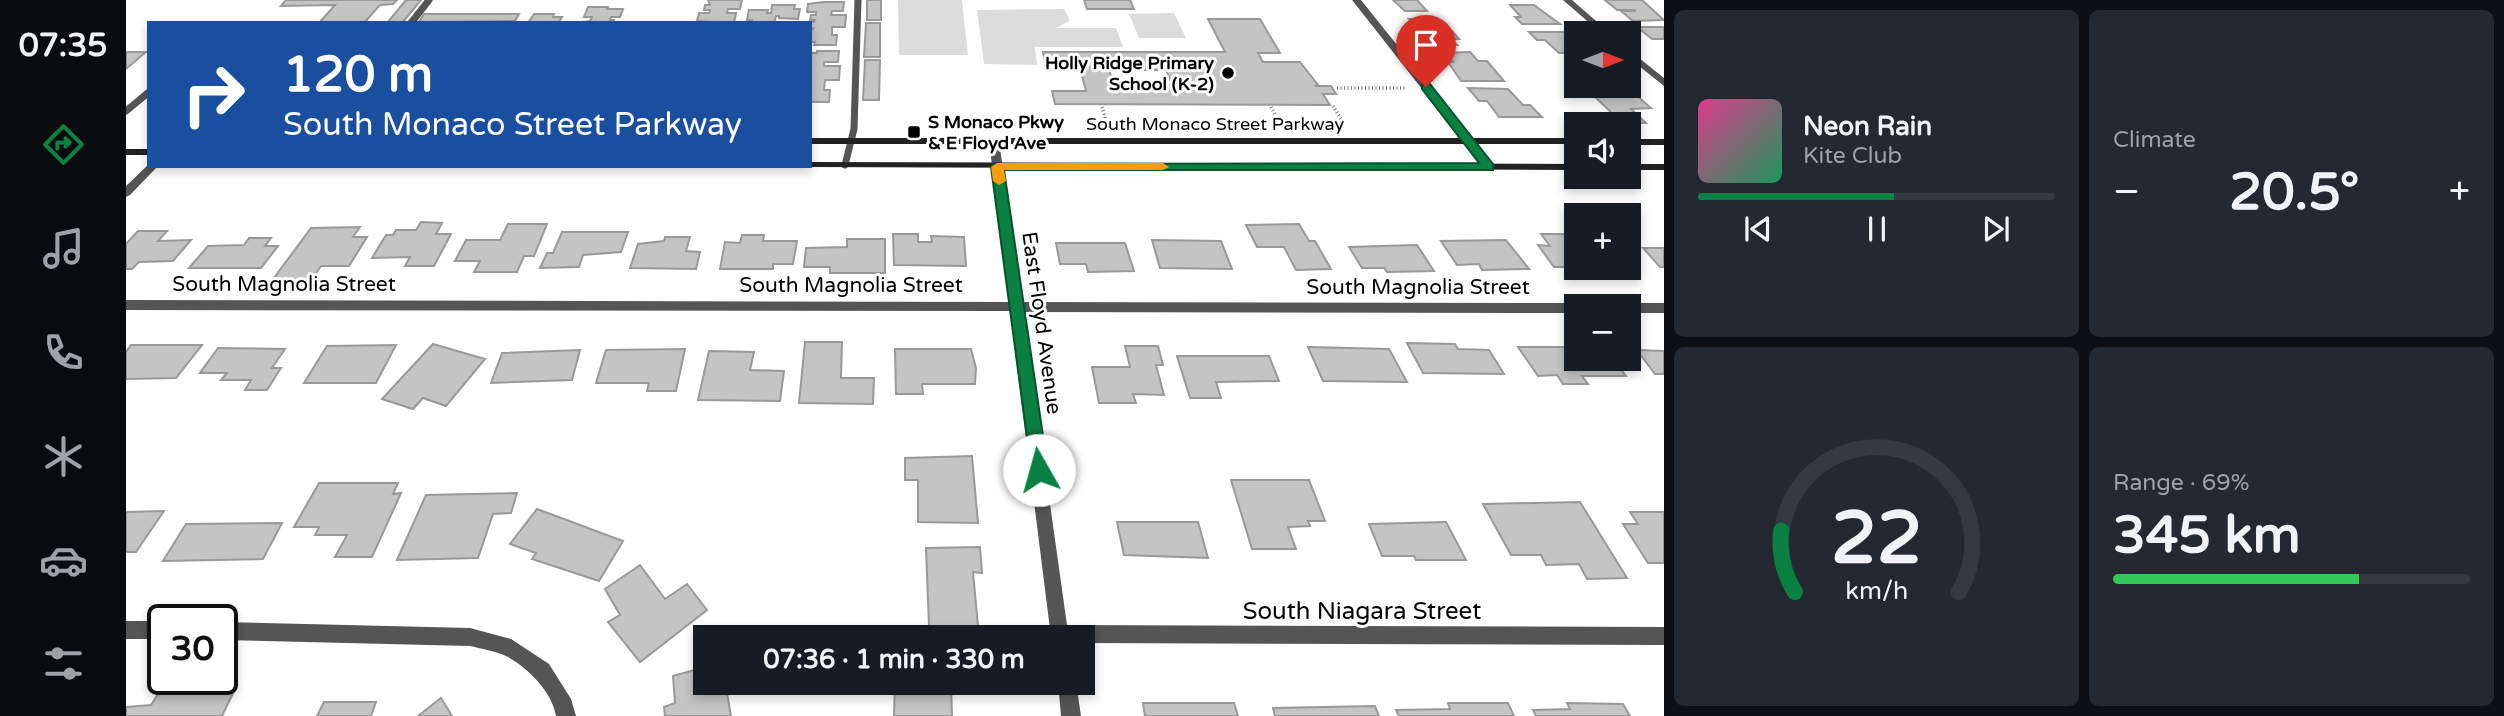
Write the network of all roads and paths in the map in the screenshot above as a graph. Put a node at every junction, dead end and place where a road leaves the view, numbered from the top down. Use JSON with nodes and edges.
{"nodes":[{"id":1,"x":429,"y":0,"type":"edge"},
{"id":2,"x":858,"y":0,"type":"edge"},
{"id":3,"x":1356,"y":0,"type":"edge"},
{"id":4,"x":1567,"y":0,"type":"edge"},
{"id":5,"x":413,"y":21,"type":"edge"},
{"id":6,"x":1592,"y":21,"type":"edge"},
{"id":7,"x":1642,"y":64,"type":"edge"},
{"id":8,"x":1664,"y":83,"type":"edge"},
{"id":9,"x":1336,"y":88,"type":"dead end"},
{"id":10,"x":1412,"y":88,"type":"dead end"},
{"id":11,"x":147,"y":94,"type":"edge"},
{"id":12,"x":1333,"y":106,"type":"dead end"},
{"id":13,"x":1102,"y":107,"type":"dead end"},
{"id":14,"x":1271,"y":107,"type":"dead end"},
{"id":15,"x":126,"y":111,"type":"edge"},
{"id":16,"x":1109,"y":131,"type":"dead end"},
{"id":17,"x":1284,"y":131,"type":"dead end"},
{"id":18,"x":1348,"y":131,"type":"dead end"},
{"id":19,"x":812,"y":141,"type":"edge"},
{"id":20,"x":851,"y":141,"type":"junction"},
{"id":21,"x":994,"y":141,"type":"junction"},
{"id":22,"x":1468,"y":141,"type":"junction"},
{"id":23,"x":1564,"y":141,"type":"edge"},
{"id":24,"x":1641,"y":142,"type":"edge"},
{"id":25,"x":1664,"y":142,"type":"edge"},
{"id":26,"x":126,"y":152,"type":"edge"},
{"id":27,"x":147,"y":152,"type":"edge"},
{"id":28,"x":812,"y":165,"type":"edge"},
{"id":29,"x":845,"y":165,"type":"junction"},
{"id":30,"x":997,"y":167,"type":"junction"},
{"id":31,"x":1489,"y":167,"type":"junction"},
{"id":32,"x":1564,"y":167,"type":"edge"},
{"id":33,"x":1641,"y":167,"type":"edge"},
{"id":34,"x":1664,"y":167,"type":"edge"},
{"id":35,"x":151,"y":168,"type":"edge"},
{"id":36,"x":126,"y":192,"type":"edge"},
{"id":37,"x":126,"y":305,"type":"edge"},
{"id":38,"x":1017,"y":307,"type":"junction"},
{"id":39,"x":1564,"y":308,"type":"edge"},
{"id":40,"x":1641,"y":308,"type":"edge"},
{"id":41,"x":1664,"y":309,"type":"edge"},
{"id":42,"x":1059,"y":625,"type":"edge"},
{"id":43,"x":126,"y":630,"type":"edge"},
{"id":44,"x":147,"y":630,"type":"edge"},
{"id":45,"x":238,"y":631,"type":"edge"},
{"id":46,"x":1095,"y":635,"type":"edge"},
{"id":47,"x":1664,"y":636,"type":"edge"},
{"id":48,"x":1069,"y":695,"type":"edge"},
{"id":49,"x":566,"y":716,"type":"edge"},
{"id":50,"x":1071,"y":716,"type":"edge"}],
"edges":[{"from":1,"to":5,"type":"lane"},
{"from":2,"to":20,"type":"lane"},
{"from":3,"to":22,"type":"street"},
{"from":4,"to":6,"type":"street"},
{"from":7,"to":8,"type":"street"},
{"from":9,"to":10,"type":"path"},
{"from":11,"to":15,"type":"lane"},
{"from":12,"to":18,"type":"path"},
{"from":13,"to":16,"type":"path"},
{"from":14,"to":17,"type":"path"},
{"from":19,"to":20,"type":"main road","name":"South Monaco Street Parkway"},
{"from":20,"to":21,"type":"main road","name":"South Monaco Street Parkway"},
{"from":20,"to":29,"type":"lane"},
{"from":21,"to":22,"type":"main road","name":"South Monaco Street Parkway"},
{"from":21,"to":30,"type":"street","name":"East Floyd Avenue"},
{"from":22,"to":23,"type":"main road","name":"South Monaco Street Parkway"},
{"from":22,"to":31,"type":"street"},
{"from":24,"to":25,"type":"main road"},
{"from":26,"to":27,"type":"main road"},
{"from":28,"to":29,"type":"main road"},
{"from":29,"to":30,"type":"main road"},
{"from":30,"to":31,"type":"main road"},
{"from":30,"to":38,"type":"street","name":"East Floyd Avenue"},
{"from":31,"to":32,"type":"main road"},
{"from":33,"to":34,"type":"main road"},
{"from":35,"to":36,"type":"street"},
{"from":37,"to":38,"type":"street","name":"South Magnolia Street"},
{"from":38,"to":39,"type":"street","name":"South Magnolia Street"},
{"from":38,"to":42,"type":"street","name":"East Floyd Avenue"},
{"from":40,"to":41,"type":"street"},
{"from":43,"to":44,"type":"street"},
{"from":45,"to":49,"type":"street"},
{"from":46,"to":47,"type":"street","name":"South Niagara Street"},
{"from":48,"to":50,"type":"street"}]}
